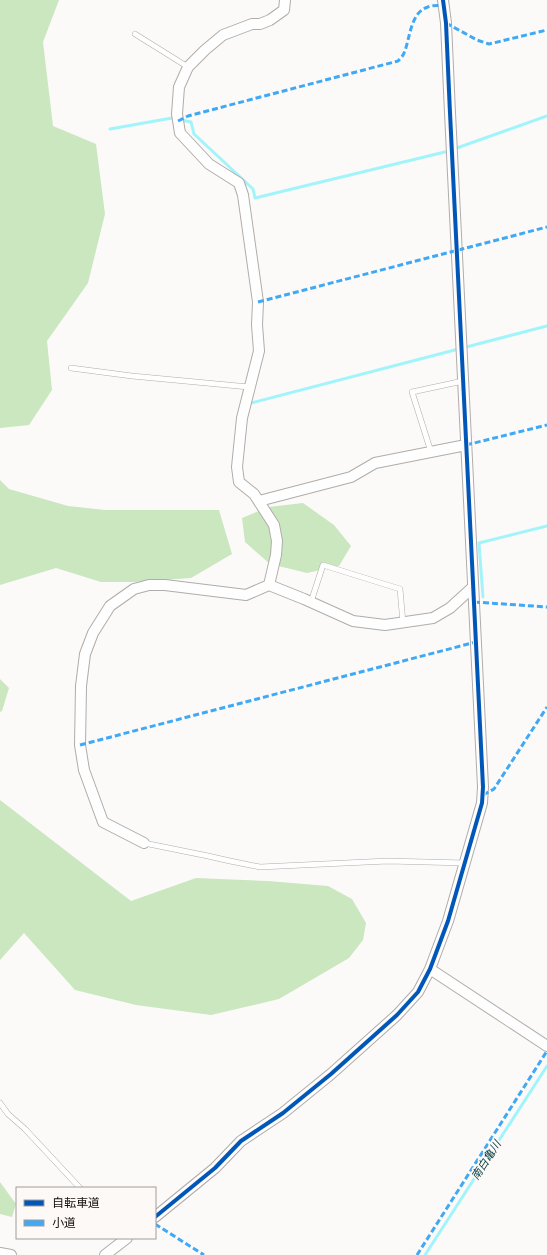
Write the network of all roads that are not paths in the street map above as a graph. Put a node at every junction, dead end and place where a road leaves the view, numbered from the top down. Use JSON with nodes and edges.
{"nodes":[{"id":1,"x":285,"y":0,"type":"edge"},
{"id":2,"x":443,"y":0,"type":"edge"},
{"id":3,"x":135,"y":34,"type":"dead end"},
{"id":4,"x":188,"y":67,"type":"junction"},
{"id":5,"x":72,"y":368,"type":"dead end"},
{"id":6,"x":463,"y":381,"type":"junction"},
{"id":7,"x":249,"y":387,"type":"junction"},
{"id":8,"x":466,"y":445,"type":"junction"},
{"id":9,"x":431,"y":452,"type":"junction"},
{"id":10,"x":259,"y":501,"type":"junction"},
{"id":11,"x":269,"y":585,"type":"junction"},
{"id":12,"x":473,"y":587,"type":"junction"},
{"id":13,"x":311,"y":602,"type":"junction"},
{"id":14,"x":403,"y":623,"type":"junction"},
{"id":15,"x":144,"y":843,"type":"joint"},
{"id":16,"x":465,"y":862,"type":"junction"},
{"id":17,"x":430,"y":969,"type":"junction"},
{"id":18,"x":547,"y":1046,"type":"edge"},
{"id":19,"x":0,"y":1103,"type":"edge"},
{"id":20,"x":79,"y":1187,"type":"edge"},
{"id":21,"x":156,"y":1216,"type":"edge"},
{"id":22,"x":125,"y":1239,"type":"edge"},
{"id":23,"x":0,"y":1253,"type":"edge"},
{"id":24,"x":12,"y":1255,"type":"edge"},
{"id":25,"x":105,"y":1255,"type":"edge"}],
"edges":[{"from":1,"to":4,"type":"street"},
{"from":2,"to":6,"type":"street"},
{"from":3,"to":4,"type":"lane"},
{"from":4,"to":7,"type":"street"},
{"from":5,"to":7,"type":"lane"},
{"from":6,"to":8,"type":"street"},
{"from":6,"to":9,"type":"lane"},
{"from":7,"to":10,"type":"street"},
{"from":8,"to":9,"type":"street"},
{"from":8,"to":12,"type":"street"},
{"from":9,"to":10,"type":"street"},
{"from":10,"to":11,"type":"street"},
{"from":11,"to":13,"type":"street"},
{"from":11,"to":15,"type":"street"},
{"from":12,"to":14,"type":"street"},
{"from":12,"to":16,"type":"street"},
{"from":13,"to":14,"type":"street"},
{"from":13,"to":14,"type":"lane"},
{"from":15,"to":16,"type":"lane"},
{"from":16,"to":17,"type":"street"},
{"from":17,"to":18,"type":"street"},
{"from":17,"to":21,"type":"street"},
{"from":19,"to":20,"type":"lane"},
{"from":22,"to":25,"type":"street"},
{"from":23,"to":24,"type":"street"}]}
